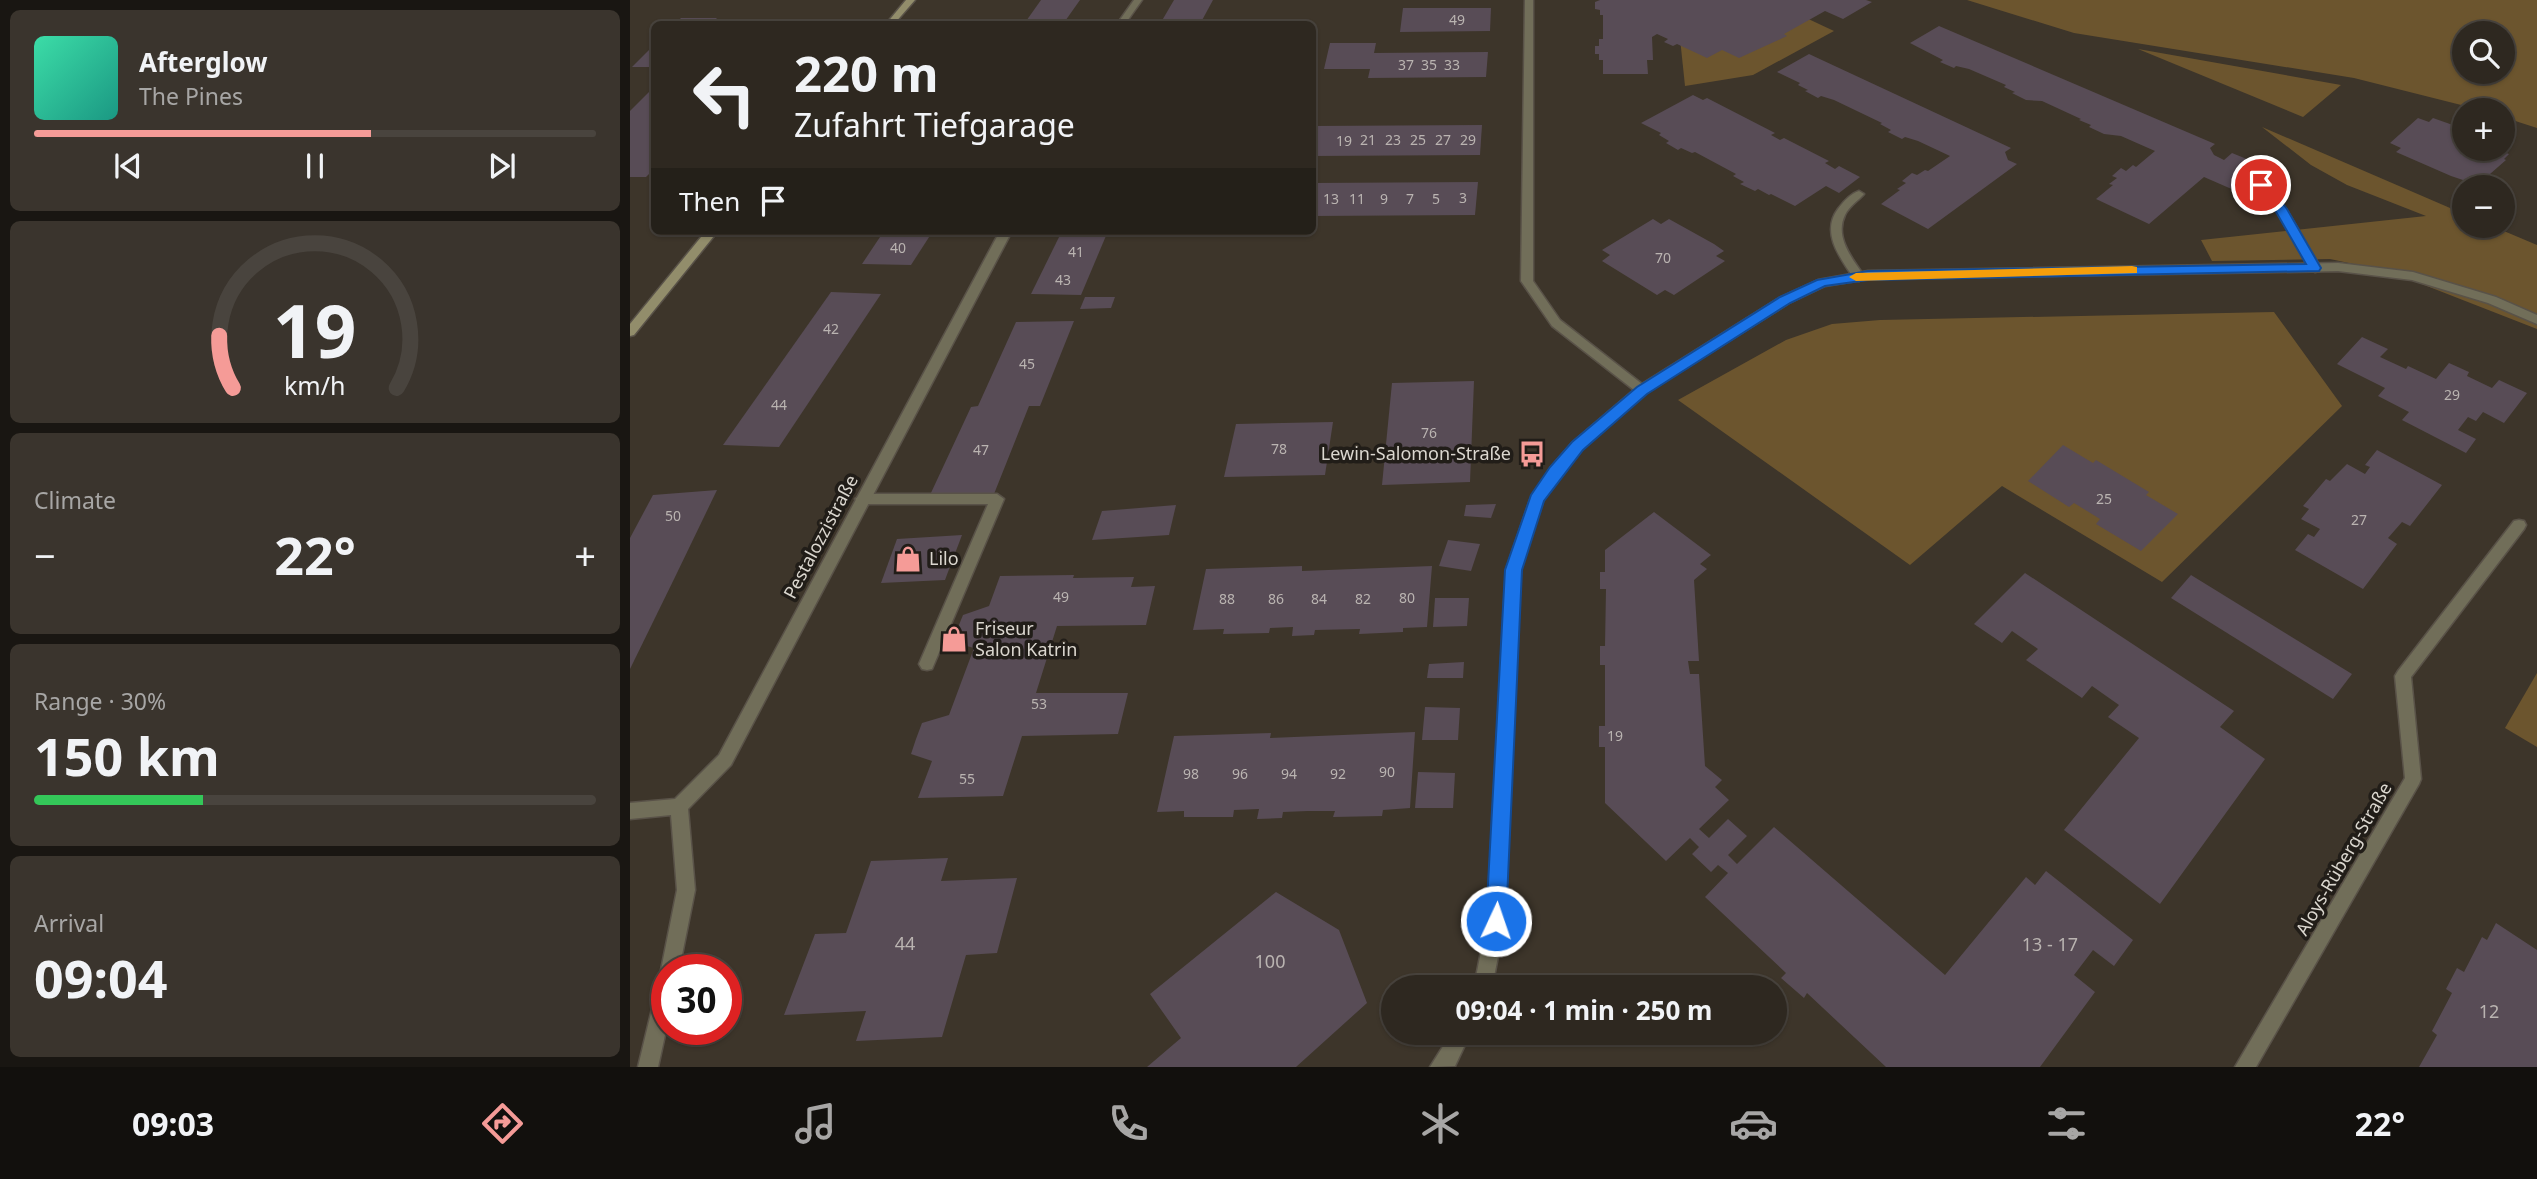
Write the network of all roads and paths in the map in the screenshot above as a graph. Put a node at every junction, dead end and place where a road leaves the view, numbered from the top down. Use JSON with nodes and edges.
{"nodes":[{"id":1,"x":911,"y":0,"type":"edge"},
{"id":2,"x":1138,"y":0,"type":"edge"},
{"id":3,"x":1529,"y":0,"type":"edge"},
{"id":4,"x":893,"y":21,"type":"edge"},
{"id":5,"x":1123,"y":21,"type":"edge"},
{"id":6,"x":2261,"y":185,"type":"dead end"},
{"id":7,"x":1859,"y":194,"type":"dead end"},
{"id":8,"x":709,"y":235,"type":"edge"},
{"id":9,"x":1004,"y":235,"type":"edge"},
{"id":10,"x":2315,"y":268,"type":"junction"},
{"id":11,"x":1859,"y":277,"type":"junction"},
{"id":12,"x":2537,"y":320,"type":"edge"},
{"id":13,"x":630,"y":332,"type":"edge"},
{"id":14,"x":1642,"y":390,"type":"junction"},
{"id":15,"x":862,"y":499,"type":"junction"},
{"id":16,"x":2519,"y":525,"type":"dead end"},
{"id":17,"x":927,"y":664,"type":"dead end"},
{"id":18,"x":679,"y":806,"type":"junction"},
{"id":19,"x":630,"y":811,"type":"edge"},
{"id":20,"x":673,"y":954,"type":"edge"},
{"id":21,"x":1485,"y":975,"type":"edge"},
{"id":22,"x":653,"y":1045,"type":"edge"},
{"id":23,"x":1455,"y":1045,"type":"edge"},
{"id":24,"x":648,"y":1067,"type":"edge"},
{"id":25,"x":1440,"y":1067,"type":"edge"},
{"id":26,"x":2245,"y":1067,"type":"edge"}],
"edges":[{"from":1,"to":4,"type":"main road"},
{"from":2,"to":5,"type":"street"},
{"from":3,"to":14,"type":"street"},
{"from":6,"to":10,"type":"street"},
{"from":7,"to":11,"type":"street"},
{"from":8,"to":13,"type":"main road"},
{"from":9,"to":15,"type":"street","name":"Pestalozzistraße"},
{"from":10,"to":11,"type":"street"},
{"from":10,"to":12,"type":"street"},
{"from":11,"to":14,"type":"street"},
{"from":14,"to":21,"type":"street"},
{"from":15,"to":17,"type":"street"},
{"from":15,"to":18,"type":"street","name":"Pestalozzistraße"},
{"from":16,"to":26,"type":"street","name":"Aloys-Rüberg-Straße"},
{"from":18,"to":19,"type":"street"},
{"from":18,"to":20,"type":"street"},
{"from":22,"to":24,"type":"street"},
{"from":23,"to":25,"type":"street"}]}
